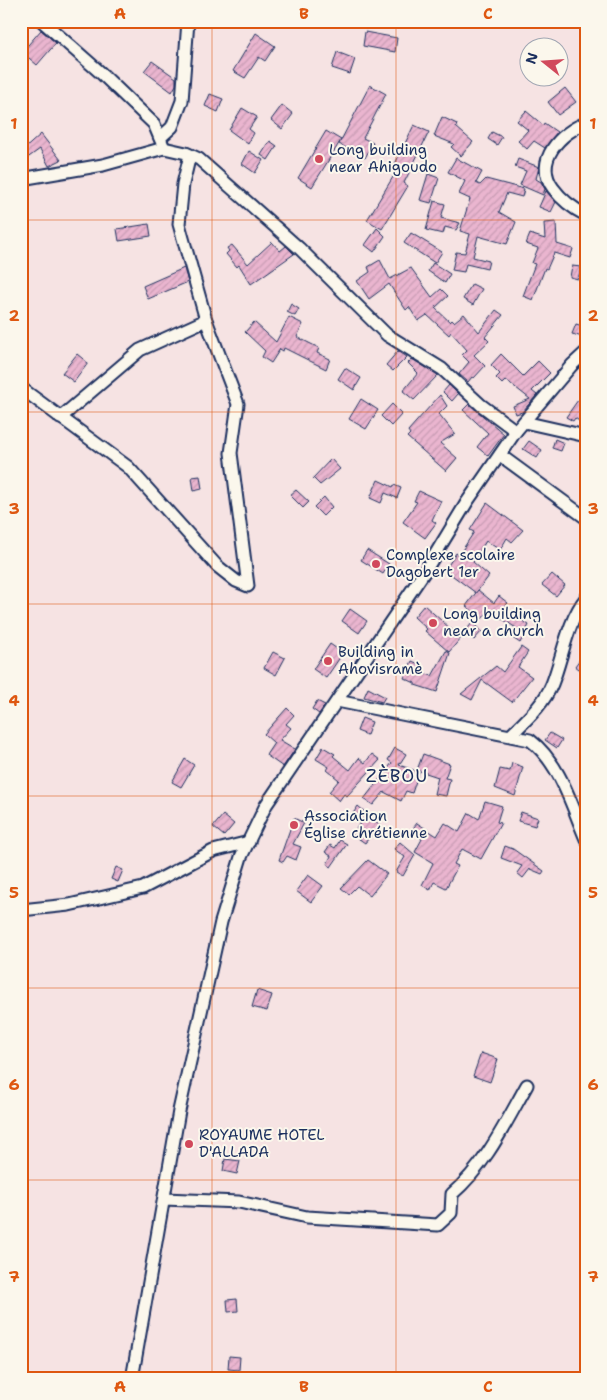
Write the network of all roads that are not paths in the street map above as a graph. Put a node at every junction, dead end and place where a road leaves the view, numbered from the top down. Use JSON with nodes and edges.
{"nodes":[{"id":1,"x":42,"y":21,"type":"edge"},
{"id":2,"x":188,"y":21,"type":"edge"},
{"id":3,"x":586,"y":123,"type":"edge"},
{"id":4,"x":162,"y":143,"type":"junction"},
{"id":5,"x":190,"y":155,"type":"junction"},
{"id":6,"x":21,"y":179,"type":"edge"},
{"id":7,"x":586,"y":215,"type":"edge"},
{"id":8,"x":206,"y":320,"type":"junction"},
{"id":9,"x":586,"y":352,"type":"edge"},
{"id":10,"x":21,"y":388,"type":"edge"},
{"id":11,"x":60,"y":418,"type":"junction"},
{"id":12,"x":520,"y":426,"type":"junction"},
{"id":13,"x":586,"y":436,"type":"edge"},
{"id":14,"x":500,"y":455,"type":"junction"},
{"id":15,"x":586,"y":518,"type":"edge"},
{"id":16,"x":586,"y":598,"type":"edge"},
{"id":17,"x":337,"y":701,"type":"junction"},
{"id":18,"x":511,"y":735,"type":"junction"},
{"id":19,"x":586,"y":839,"type":"edge"},
{"id":20,"x":249,"y":842,"type":"junction"},
{"id":21,"x":21,"y":910,"type":"edge"},
{"id":22,"x":527,"y":1085,"type":"dead end"},
{"id":23,"x":164,"y":1198,"type":"junction"},
{"id":24,"x":132,"y":1379,"type":"edge"}],
"edges":[{"from":1,"to":4,"type":"street"},
{"from":2,"to":4,"type":"street"},
{"from":3,"to":7,"type":"street"},
{"from":4,"to":5,"type":"street"},
{"from":4,"to":6,"type":"street"},
{"from":5,"to":8,"type":"street"},
{"from":5,"to":12,"type":"street"},
{"from":8,"to":11,"type":"street"},
{"from":8,"to":11,"type":"street"},
{"from":9,"to":12,"type":"street"},
{"from":10,"to":11,"type":"street"},
{"from":12,"to":13,"type":"street"},
{"from":12,"to":14,"type":"street"},
{"from":14,"to":15,"type":"street"},
{"from":14,"to":17,"type":"street"},
{"from":16,"to":18,"type":"street"},
{"from":17,"to":18,"type":"street"},
{"from":17,"to":20,"type":"street"},
{"from":18,"to":19,"type":"street"},
{"from":20,"to":21,"type":"street"},
{"from":20,"to":23,"type":"street"},
{"from":22,"to":23,"type":"street"},
{"from":23,"to":24,"type":"street"}]}
